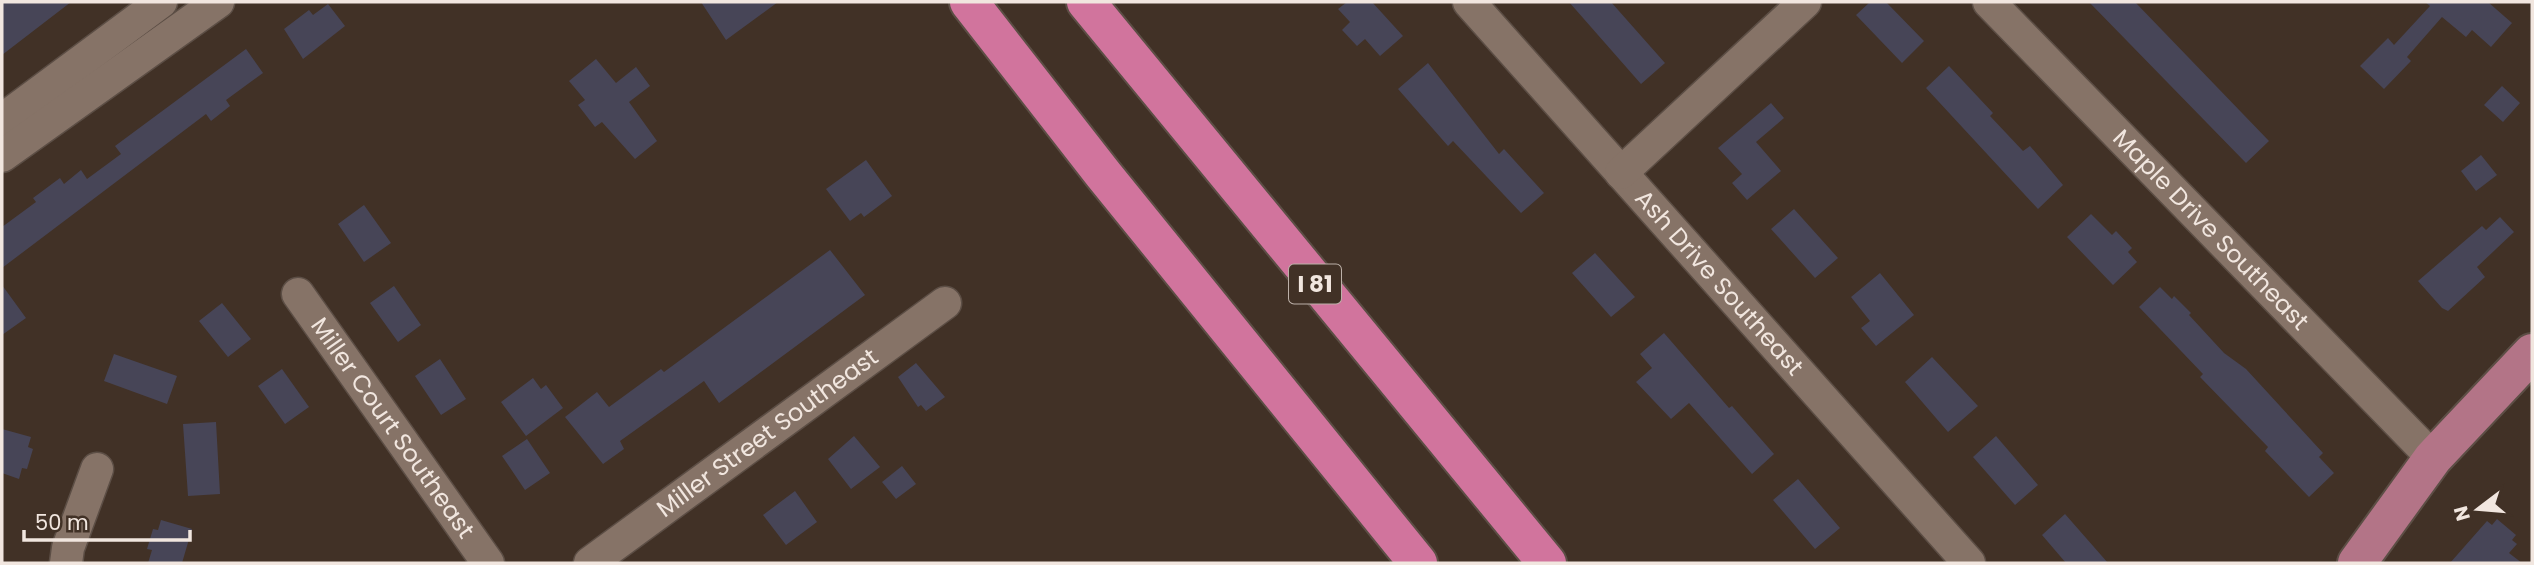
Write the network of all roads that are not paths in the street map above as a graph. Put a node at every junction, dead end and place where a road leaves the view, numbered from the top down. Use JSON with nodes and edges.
{"nodes":[{"id":1,"x":161,"y":2,"type":"edge"},
{"id":2,"x":218,"y":2,"type":"edge"},
{"id":3,"x":969,"y":2,"type":"edge"},
{"id":4,"x":1086,"y":2,"type":"edge"},
{"id":5,"x":1469,"y":2,"type":"edge"},
{"id":6,"x":1805,"y":2,"type":"edge"},
{"id":7,"x":1989,"y":2,"type":"edge"},
{"id":8,"x":2,"y":120,"type":"edge"},
{"id":9,"x":2,"y":156,"type":"edge"},
{"id":10,"x":1621,"y":173,"type":"junction"},
{"id":11,"x":298,"y":293,"type":"dead end"},
{"id":12,"x":945,"y":303,"type":"dead end"},
{"id":13,"x":2532,"y":354,"type":"edge"},
{"id":14,"x":2433,"y":458,"type":"junction"},
{"id":15,"x":97,"y":469,"type":"dead end"},
{"id":16,"x":66,"y":563,"type":"edge"},
{"id":17,"x":488,"y":563,"type":"edge"},
{"id":18,"x":590,"y":563,"type":"edge"},
{"id":19,"x":1418,"y":563,"type":"edge"},
{"id":20,"x":1547,"y":563,"type":"edge"},
{"id":21,"x":1969,"y":563,"type":"edge"},
{"id":22,"x":2357,"y":563,"type":"edge"}],
"edges":[{"from":1,"to":8,"type":"street"},
{"from":2,"to":9,"type":"street"},
{"from":3,"to":19,"type":"highway"},
{"from":4,"to":20,"type":"highway","number":"I 81"},
{"from":5,"to":10,"type":"street","name":"Ash Drive Southeast"},
{"from":6,"to":10,"type":"street"},
{"from":7,"to":14,"type":"street","name":"Maple Drive Southeast"},
{"from":10,"to":21,"type":"street","name":"Ash Drive Southeast"},
{"from":11,"to":17,"type":"street","name":"Miller Court Southeast"},
{"from":12,"to":18,"type":"street","name":"Miller Street Southeast"},
{"from":13,"to":14,"type":"main road"},
{"from":14,"to":22,"type":"main road"},
{"from":15,"to":16,"type":"street"}]}
